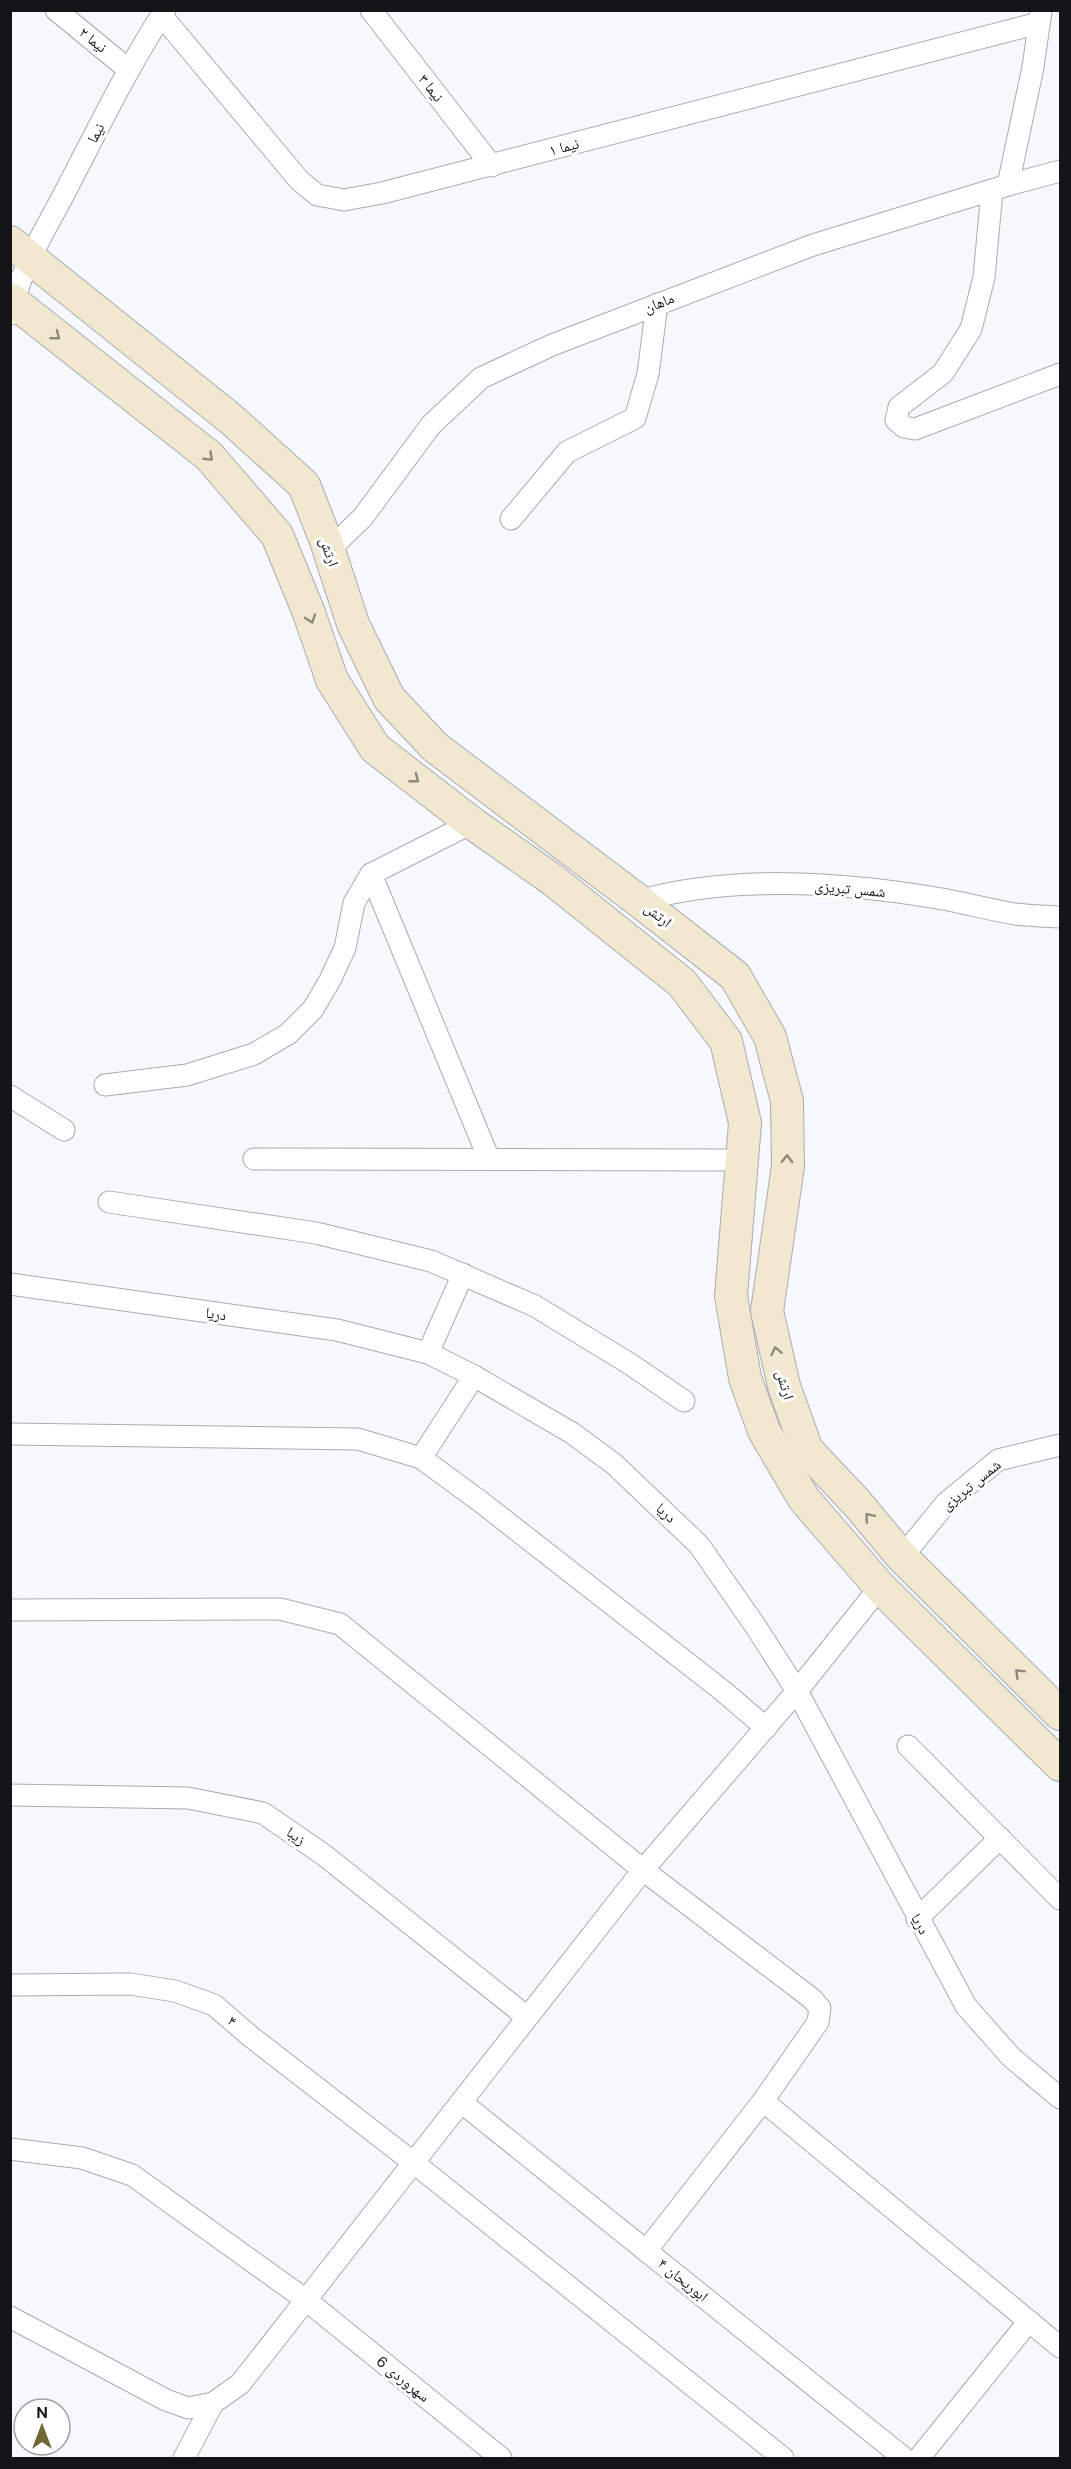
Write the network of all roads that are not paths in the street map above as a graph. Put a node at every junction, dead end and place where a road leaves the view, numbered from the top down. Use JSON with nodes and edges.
{"nodes":[{"id":1,"x":56,"y":10,"type":"edge"},
{"id":2,"x":370,"y":10,"type":"edge"},
{"id":3,"x":164,"y":13,"type":"edge"},
{"id":4,"x":1040,"y":17,"type":"edge"},
{"id":5,"x":129,"y":70,"type":"junction"},
{"id":6,"x":492,"y":166,"type":"junction"},
{"id":7,"x":1060,"y":171,"type":"edge"},
{"id":8,"x":1000,"y":188,"type":"junction"},
{"id":9,"x":20,"y":250,"type":"edge"},
{"id":10,"x":657,"y":304,"type":"junction"},
{"id":11,"x":11,"y":305,"type":"edge"},
{"id":12,"x":1060,"y":374,"type":"edge"},
{"id":13,"x":511,"y":519,"type":"dead end"},
{"id":14,"x":329,"y":550,"type":"junction"},
{"id":15,"x":472,"y":823,"type":"junction"},
{"id":16,"x":371,"y":874,"type":"junction"},
{"id":17,"x":639,"y":901,"type":"junction"},
{"id":18,"x":1060,"y":917,"type":"edge"},
{"id":19,"x":105,"y":1085,"type":"dead end"},
{"id":20,"x":10,"y":1096,"type":"edge"},
{"id":21,"x":64,"y":1130,"type":"dead end"},
{"id":22,"x":489,"y":1159,"type":"junction"},
{"id":23,"x":254,"y":1160,"type":"dead end"},
{"id":24,"x":742,"y":1160,"type":"junction"},
{"id":25,"x":109,"y":1202,"type":"dead end"},
{"id":26,"x":463,"y":1274,"type":"junction"},
{"id":27,"x":10,"y":1284,"type":"edge"},
{"id":28,"x":428,"y":1353,"type":"junction"},
{"id":29,"x":474,"y":1376,"type":"junction"},
{"id":30,"x":684,"y":1401,"type":"dead end"},
{"id":31,"x":10,"y":1434,"type":"edge"},
{"id":32,"x":1060,"y":1445,"type":"edge"},
{"id":33,"x":421,"y":1458,"type":"junction"},
{"id":34,"x":902,"y":1557,"type":"junction"},
{"id":35,"x":880,"y":1587,"type":"junction"},
{"id":36,"x":10,"y":1610,"type":"edge"},
{"id":37,"x":797,"y":1691,"type":"junction"},
{"id":38,"x":1060,"y":1714,"type":"edge"},
{"id":39,"x":766,"y":1728,"type":"junction"},
{"id":40,"x":908,"y":1746,"type":"dead end"},
{"id":41,"x":1060,"y":1765,"type":"edge"},
{"id":42,"x":10,"y":1795,"type":"edge"},
{"id":43,"x":1000,"y":1838,"type":"junction"},
{"id":44,"x":643,"y":1870,"type":"junction"},
{"id":45,"x":1060,"y":1899,"type":"edge"},
{"id":46,"x":917,"y":1919,"type":"junction"},
{"id":47,"x":10,"y":1985,"type":"edge"},
{"id":48,"x":527,"y":2017,"type":"junction"},
{"id":49,"x":1060,"y":2098,"type":"edge"},
{"id":50,"x":763,"y":2101,"type":"junction"},
{"id":51,"x":461,"y":2102,"type":"junction"},
{"id":52,"x":10,"y":2149,"type":"edge"},
{"id":53,"x":414,"y":2163,"type":"junction"},
{"id":54,"x":646,"y":2251,"type":"junction"},
{"id":55,"x":306,"y":2300,"type":"junction"},
{"id":56,"x":10,"y":2317,"type":"edge"},
{"id":57,"x":1029,"y":2321,"type":"junction"},
{"id":58,"x":1060,"y":2347,"type":"edge"},
{"id":59,"x":213,"y":2403,"type":"junction"},
{"id":60,"x":183,"y":2458,"type":"edge"},
{"id":61,"x":501,"y":2458,"type":"edge"},
{"id":62,"x":783,"y":2458,"type":"edge"},
{"id":63,"x":904,"y":2458,"type":"edge"},
{"id":64,"x":919,"y":2458,"type":"edge"}],
"edges":[{"from":1,"to":5,"type":"street","name":"نیما ۲"},
{"from":2,"to":6,"type":"street","name":"نیما ۳"},
{"from":3,"to":5,"type":"street","name":"نیما"},
{"from":3,"to":6,"type":"street","name":"نیما ۱"},
{"from":4,"to":6,"type":"street","name":"نیما ۱"},
{"from":4,"to":8,"type":"street"},
{"from":5,"to":9,"type":"street","name":"نیما"},
{"from":7,"to":8,"type":"street","name":"ماهان"},
{"from":8,"to":10,"type":"street","name":"ماهان"},
{"from":8,"to":12,"type":"street"},
{"from":9,"to":11,"type":"street","name":"نیما"},
{"from":9,"to":14,"type":"main road","name":"ارتش"},
{"from":10,"to":13,"type":"street"},
{"from":10,"to":14,"type":"street","name":"ماهان"},
{"from":11,"to":15,"type":"main road","one_way":true},
{"from":14,"to":17,"type":"main road","name":"ارتش"},
{"from":15,"to":16,"type":"street"},
{"from":15,"to":24,"type":"main road"},
{"from":16,"to":19,"type":"street"},
{"from":16,"to":22,"type":"street"},
{"from":17,"to":18,"type":"street","name":"شمس تبریزی"},
{"from":34,"to":17,"type":"main road","name":"ارتش","one_way":true},
{"from":20,"to":21,"type":"street"},
{"from":22,"to":23,"type":"street"},
{"from":22,"to":24,"type":"street"},
{"from":24,"to":35,"type":"main road"},
{"from":25,"to":26,"type":"street"},
{"from":26,"to":28,"type":"street"},
{"from":26,"to":30,"type":"street"},
{"from":27,"to":28,"type":"street","name":"دریا"},
{"from":28,"to":29,"type":"street","name":"دریا"},
{"from":29,"to":33,"type":"street"},
{"from":29,"to":37,"type":"street","name":"دریا"},
{"from":31,"to":33,"type":"street"},
{"from":32,"to":34,"type":"street","name":"شمس تبریزی"},
{"from":33,"to":39,"type":"street"},
{"from":38,"to":34,"type":"main road","name":"ارتش","one_way":true},
{"from":35,"to":37,"type":"street"},
{"from":35,"to":41,"type":"main road"},
{"from":36,"to":44,"type":"street"},
{"from":37,"to":39,"type":"street"},
{"from":37,"to":46,"type":"street","name":"دریا"},
{"from":39,"to":44,"type":"street"},
{"from":40,"to":43,"type":"street"},
{"from":42,"to":48,"type":"street","name":"زیبا"},
{"from":43,"to":45,"type":"street"},
{"from":43,"to":46,"type":"street"},
{"from":44,"to":48,"type":"street"},
{"from":44,"to":50,"type":"street"},
{"from":46,"to":49,"type":"street","name":"دریا"},
{"from":47,"to":53,"type":"street","name":"۴"},
{"from":48,"to":51,"type":"street"},
{"from":50,"to":54,"type":"street"},
{"from":50,"to":57,"type":"street"},
{"from":51,"to":53,"type":"street"},
{"from":51,"to":54,"type":"street","name":"ابوریحان ۴"},
{"from":52,"to":55,"type":"street","name":"سهروردی 6"},
{"from":53,"to":55,"type":"street"},
{"from":53,"to":62,"type":"street","name":"۴"},
{"from":54,"to":63,"type":"street","name":"ابوریحان ۴"},
{"from":55,"to":59,"type":"street"},
{"from":55,"to":61,"type":"street","name":"سهروردی 6"},
{"from":56,"to":59,"type":"street"},
{"from":57,"to":58,"type":"street"},
{"from":57,"to":64,"type":"street"},
{"from":59,"to":60,"type":"street"}]}
